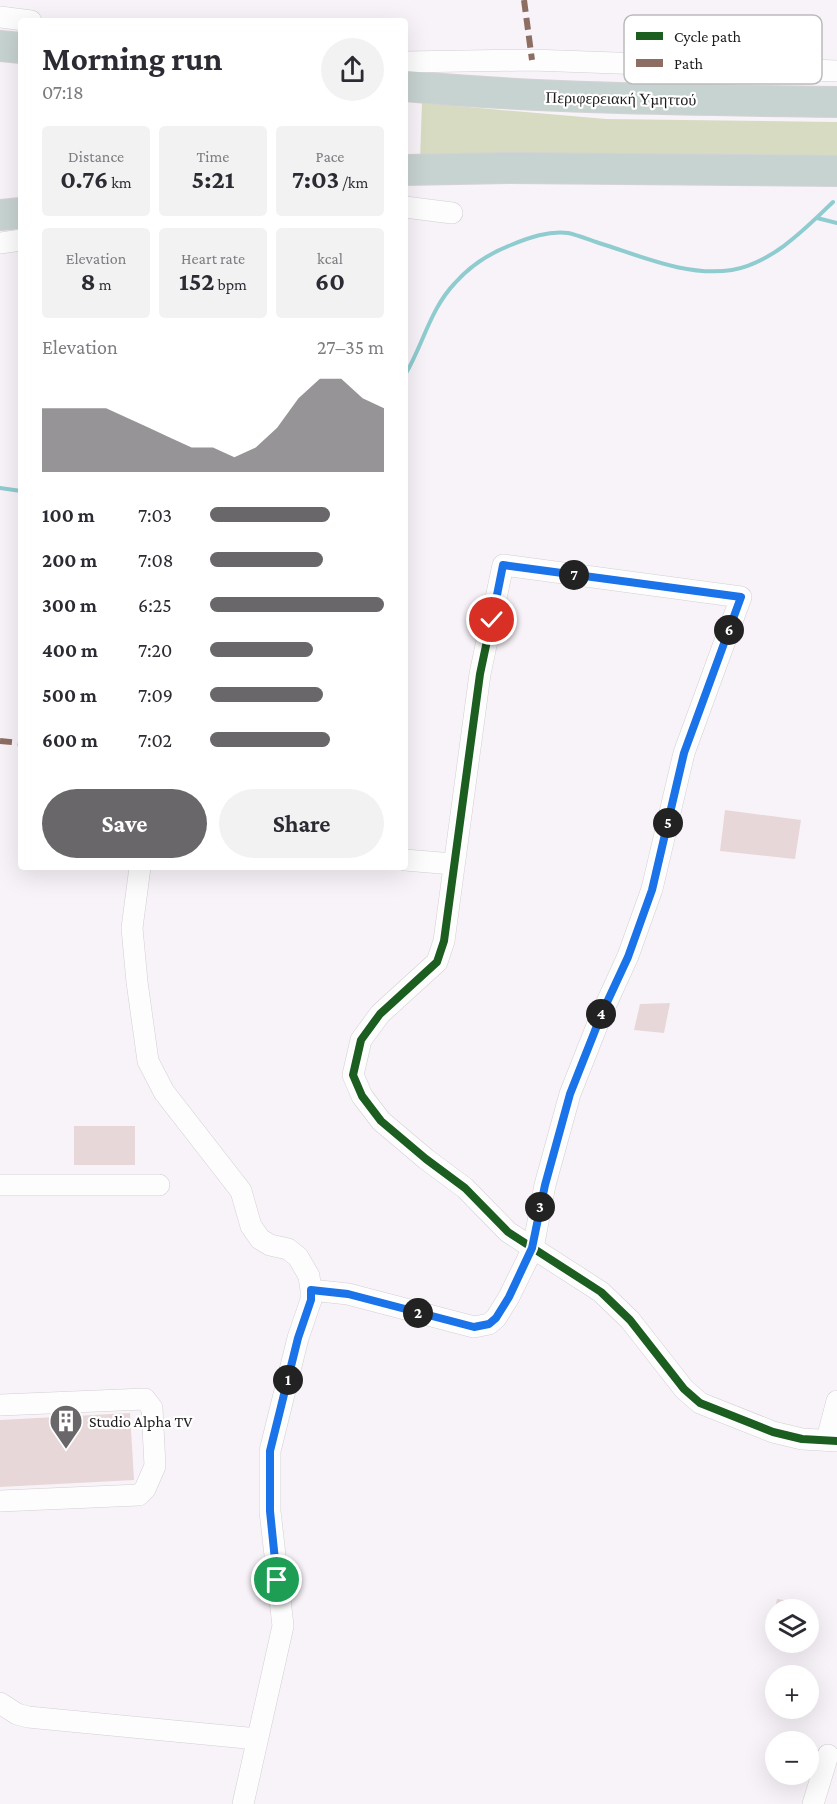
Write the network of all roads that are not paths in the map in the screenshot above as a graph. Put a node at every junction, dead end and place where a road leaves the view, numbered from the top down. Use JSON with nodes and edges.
{"nodes":[{"id":1,"x":0,"y":17,"type":"edge"},
{"id":2,"x":18,"y":19,"type":"edge"},
{"id":3,"x":0,"y":46,"type":"edge"},
{"id":4,"x":18,"y":48,"type":"edge"},
{"id":5,"x":408,"y":62,"type":"edge"},
{"id":6,"x":624,"y":63,"type":"edge"},
{"id":7,"x":822,"y":70,"type":"edge"},
{"id":8,"x":837,"y":71,"type":"edge"},
{"id":9,"x":408,"y":86,"type":"edge"},
{"id":10,"x":837,"y":102,"type":"edge"},
{"id":11,"x":408,"y":170,"type":"edge"},
{"id":12,"x":837,"y":171,"type":"edge"},
{"id":13,"x":408,"y":207,"type":"edge"},
{"id":14,"x":18,"y":213,"type":"edge"},
{"id":15,"x":452,"y":213,"type":"dead end"},
{"id":16,"x":0,"y":216,"type":"edge"},
{"id":17,"x":18,"y":240,"type":"edge"},
{"id":18,"x":0,"y":243,"type":"edge"},
{"id":19,"x":408,"y":860,"type":"edge"},
{"id":20,"x":453,"y":864,"type":"junction"},
{"id":21,"x":140,"y":870,"type":"edge"},
{"id":22,"x":0,"y":1185,"type":"edge"},
{"id":23,"x":159,"y":1185,"type":"dead end"},
{"id":24,"x":532,"y":1248,"type":"junction"},
{"id":25,"x":311,"y":1290,"type":"junction"},
{"id":26,"x":837,"y":1401,"type":"edge"},
{"id":27,"x":0,"y":1405,"type":"edge"},
{"id":28,"x":832,"y":1440,"type":"edge"},
{"id":29,"x":0,"y":1501,"type":"edge"},
{"id":30,"x":0,"y":1702,"type":"edge"},
{"id":31,"x":257,"y":1739,"type":"junction"},
{"id":32,"x":828,"y":1755,"type":"dead end"},
{"id":33,"x":243,"y":1804,"type":"edge"},
{"id":34,"x":813,"y":1804,"type":"edge"}],
"edges":[{"from":1,"to":2,"type":"street"},
{"from":3,"to":4,"type":"highway"},
{"from":5,"to":6,"type":"street"},
{"from":7,"to":8,"type":"street"},
{"from":9,"to":10,"type":"highway","name":"Περιφερειακή Υμηττού"},
{"from":11,"to":12,"type":"highway"},
{"from":13,"to":15,"type":"street"},
{"from":14,"to":16,"type":"highway"},
{"from":17,"to":18,"type":"street"},
{"from":19,"to":20,"type":"street"},
{"from":20,"to":24,"type":"street"},
{"from":20,"to":24,"type":"street"},
{"from":21,"to":25,"type":"street"},
{"from":22,"to":23,"type":"street"},
{"from":24,"to":25,"type":"street"},
{"from":24,"to":28,"type":"street"},
{"from":25,"to":31,"type":"street"},
{"from":26,"to":28,"type":"street"},
{"from":27,"to":29,"type":"street"},
{"from":30,"to":31,"type":"street"},
{"from":31,"to":33,"type":"street"},
{"from":32,"to":34,"type":"street"}]}
